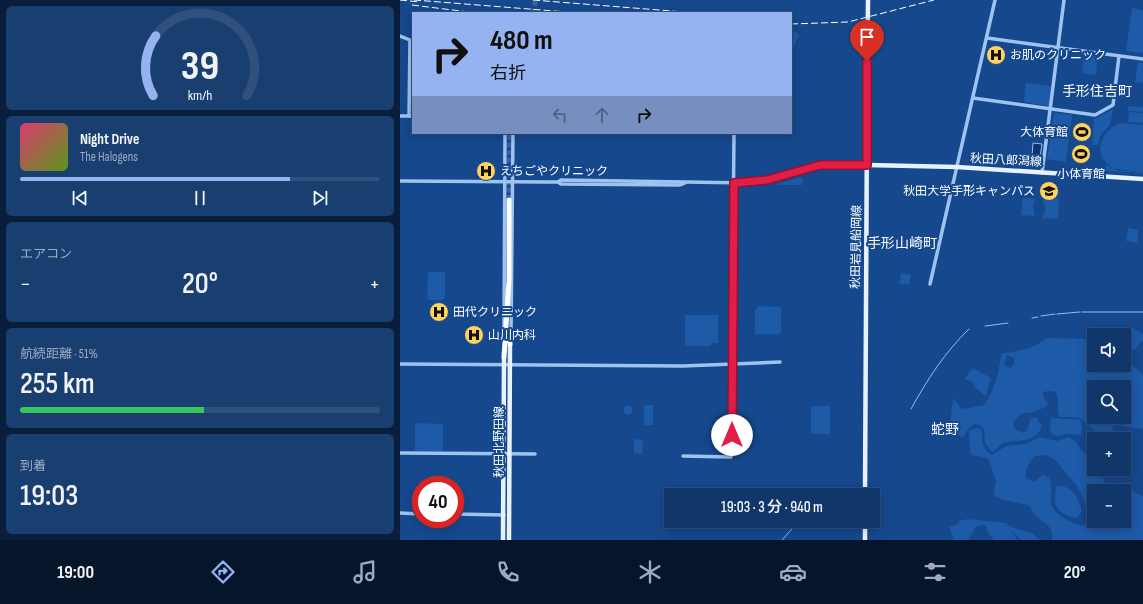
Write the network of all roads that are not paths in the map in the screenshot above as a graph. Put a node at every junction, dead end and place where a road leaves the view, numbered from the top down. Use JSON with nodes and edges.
{"nodes":[{"id":1,"x":868,"y":0,"type":"edge"},
{"id":2,"x":995,"y":0,"type":"edge"},
{"id":3,"x":1064,"y":0,"type":"edge"},
{"id":4,"x":400,"y":36,"type":"edge"},
{"id":5,"x":987,"y":38,"type":"junction"},
{"id":6,"x":1058,"y":48,"type":"junction"},
{"id":7,"x":1119,"y":56,"type":"junction"},
{"id":8,"x":1143,"y":59,"type":"edge"},
{"id":9,"x":973,"y":98,"type":"junction"},
{"id":10,"x":1050,"y":109,"type":"junction"},
{"id":11,"x":400,"y":116,"type":"edge"},
{"id":12,"x":411,"y":116,"type":"edge"},
{"id":13,"x":505,"y":134,"type":"edge"},
{"id":14,"x":513,"y":134,"type":"edge"},
{"id":15,"x":734,"y":134,"type":"edge"},
{"id":16,"x":867,"y":165,"type":"junction"},
{"id":17,"x":957,"y":167,"type":"junction"},
{"id":18,"x":1042,"y":173,"type":"junction"},
{"id":19,"x":1143,"y":179,"type":"edge"},
{"id":20,"x":400,"y":181,"type":"edge"},
{"id":21,"x":505,"y":181,"type":"junction"},
{"id":22,"x":513,"y":181,"type":"junction"},
{"id":23,"x":734,"y":183,"type":"junction"},
{"id":24,"x":509,"y":200,"type":"tunnel mouth"},
{"id":25,"x":930,"y":284,"type":"dead end"},
{"id":26,"x":507,"y":318,"type":"junction"},
{"id":27,"x":510,"y":344,"type":"junction"},
{"id":28,"x":504,"y":357,"type":"junction"},
{"id":29,"x":732,"y":362,"type":"junction"},
{"id":30,"x":780,"y":362,"type":"dead end"},
{"id":31,"x":400,"y":364,"type":"edge"},
{"id":32,"x":507,"y":364,"type":"junction"},
{"id":33,"x":400,"y":453,"type":"edge"},
{"id":34,"x":503,"y":454,"type":"junction"},
{"id":35,"x":510,"y":454,"type":"junction"},
{"id":36,"x":535,"y":454,"type":"dead end"},
{"id":37,"x":683,"y":456,"type":"dead end"},
{"id":38,"x":865,"y":488,"type":"edge"},
{"id":39,"x":400,"y":513,"type":"edge"},
{"id":40,"x":412,"y":514,"type":"edge"},
{"id":41,"x":464,"y":514,"type":"edge"},
{"id":42,"x":503,"y":515,"type":"junction"},
{"id":43,"x":509,"y":515,"type":"junction"},
{"id":44,"x":865,"y":528,"type":"edge"},
{"id":45,"x":503,"y":540,"type":"edge"},
{"id":46,"x":509,"y":540,"type":"edge"},
{"id":47,"x":865,"y":540,"type":"edge"}],
"edges":[{"from":1,"to":16,"type":"main road","name":"秋田岩見船岡線","bridge":true},
{"from":2,"to":5,"type":"street"},
{"from":3,"to":6,"type":"street"},
{"from":4,"to":12,"type":"street"},
{"from":5,"to":6,"type":"street"},
{"from":5,"to":9,"type":"street"},
{"from":6,"to":7,"type":"street"},
{"from":6,"to":10,"type":"street"},
{"from":7,"to":8,"type":"street"},
{"from":7,"to":10,"type":"street"},
{"from":9,"to":10,"type":"street"},
{"from":9,"to":17,"type":"street"},
{"from":10,"to":18,"type":"street"},
{"from":11,"to":12,"type":"street"},
{"from":13,"to":21,"type":"street"},
{"from":14,"to":22,"type":"street"},
{"from":15,"to":23,"type":"street"},
{"from":16,"to":17,"type":"main road","name":"秋田八郎潟線"},
{"from":16,"to":23,"type":"street"},
{"from":16,"to":38,"type":"main road","name":"秋田岩見船岡線"},
{"from":17,"to":18,"type":"main road","name":"秋田八郎潟線"},
{"from":17,"to":25,"type":"street"},
{"from":18,"to":19,"type":"main road","name":"秋田八郎潟線"},
{"from":20,"to":21,"type":"street"},
{"from":21,"to":22,"type":"street"},
{"from":21,"to":28,"type":"street"},
{"from":22,"to":23,"type":"street"},
{"from":22,"to":27,"type":"street"},
{"from":23,"to":29,"type":"street"},
{"from":24,"to":26,"type":"highway"},
{"from":26,"to":27,"type":"highway"},
{"from":26,"to":28,"type":"highway"},
{"from":27,"to":32,"type":"main road","name":"秋田北野田線"},
{"from":28,"to":32,"type":"main road","name":"秋田北野田線"},
{"from":29,"to":30,"type":"street"},
{"from":29,"to":32,"type":"street"},
{"from":29,"to":37,"type":"street"},
{"from":31,"to":32,"type":"street"},
{"from":32,"to":34,"type":"main road","name":"秋田北野田線"},
{"from":32,"to":35,"type":"main road","name":"秋田北野田線"},
{"from":33,"to":34,"type":"street"},
{"from":34,"to":35,"type":"street"},
{"from":34,"to":42,"type":"main road","name":"秋田北野田線"},
{"from":35,"to":36,"type":"street"},
{"from":35,"to":43,"type":"main road","name":"秋田北野田線"},
{"from":39,"to":40,"type":"street"},
{"from":41,"to":42,"type":"street"},
{"from":42,"to":43,"type":"street"},
{"from":42,"to":45,"type":"main road","name":"秋田北野田線"},
{"from":43,"to":46,"type":"main road","name":"秋田北野田線"},
{"from":44,"to":47,"type":"main road"}]}
